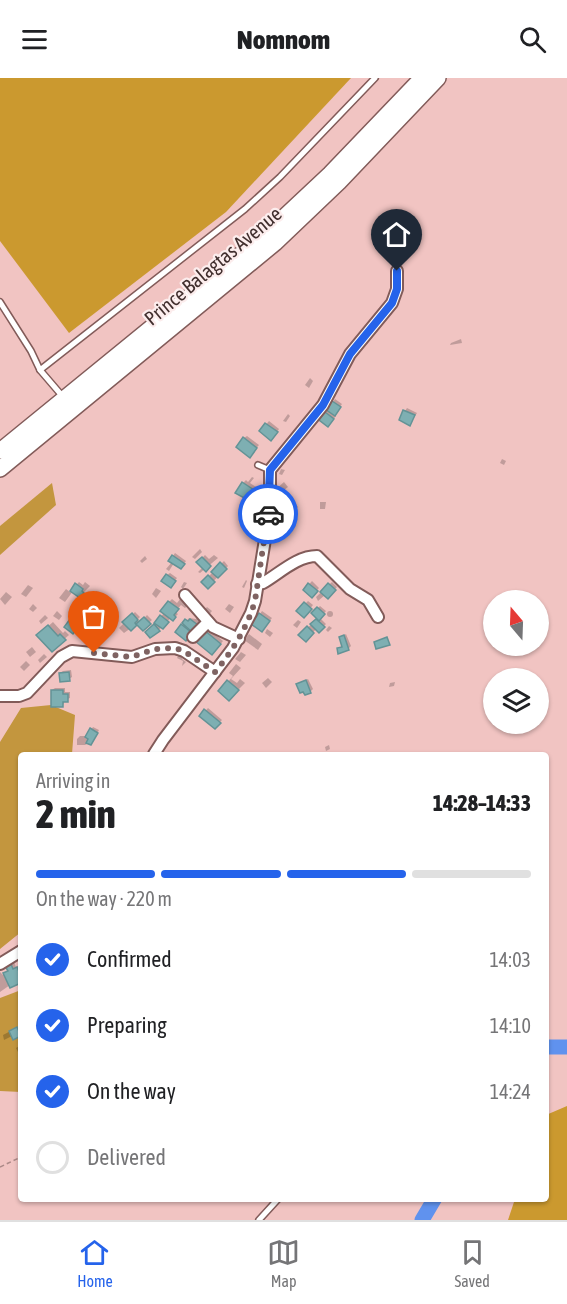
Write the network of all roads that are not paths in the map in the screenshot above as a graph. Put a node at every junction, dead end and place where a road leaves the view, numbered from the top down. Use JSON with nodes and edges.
{"nodes":[{"id":1,"x":375,"y":78,"type":"edge"},
{"id":2,"x":422,"y":78,"type":"edge"},
{"id":3,"x":438,"y":78,"type":"edge"},
{"id":4,"x":397,"y":271,"type":"dead end"},
{"id":5,"x":0,"y":302,"type":"edge"},
{"id":6,"x":167,"y":325,"type":"junction"},
{"id":7,"x":40,"y":370,"type":"junction"},
{"id":8,"x":66,"y":399,"type":"junction"},
{"id":9,"x":0,"y":451,"type":"edge"},
{"id":10,"x":258,"y":465,"type":"dead end"},
{"id":11,"x":0,"y":469,"type":"edge"},
{"id":12,"x":270,"y":470,"type":"junction"},
{"id":13,"x":257,"y":584,"type":"junction"},
{"id":14,"x":185,"y":595,"type":"dead end"},
{"id":15,"x":378,"y":617,"type":"dead end"},
{"id":16,"x":208,"y":622,"type":"junction"},
{"id":17,"x":193,"y":637,"type":"dead end"},
{"id":18,"x":239,"y":639,"type":"junction"},
{"id":19,"x":215,"y":672,"type":"junction"},
{"id":20,"x":0,"y":696,"type":"edge"},
{"id":21,"x":155,"y":752,"type":"edge"},
{"id":22,"x":18,"y":953,"type":"edge"},
{"id":23,"x":0,"y":964,"type":"edge"},
{"id":24,"x":275,"y":1202,"type":"edge"},
{"id":25,"x":259,"y":1220,"type":"edge"}],
"edges":[{"from":1,"to":7,"type":"lane"},
{"from":2,"to":6,"type":"main road","name":"Prince Balagtas Avenue"},
{"from":3,"to":6,"type":"main road","name":"Prince Balagtas Avenue"},
{"from":4,"to":12,"type":"street"},
{"from":5,"to":7,"type":"lane"},
{"from":6,"to":8,"type":"main road","name":"Prince Balagtas Avenue"},
{"from":6,"to":11,"type":"main road","name":"Prince Balagtas Avenue"},
{"from":7,"to":8,"type":"lane"},
{"from":8,"to":9,"type":"main road","name":"Prince Balagtas Avenue"},
{"from":10,"to":12,"type":"lane"},
{"from":12,"to":13,"type":"street"},
{"from":13,"to":15,"type":"street"},
{"from":13,"to":18,"type":"street"},
{"from":14,"to":16,"type":"street"},
{"from":16,"to":17,"type":"street"},
{"from":16,"to":18,"type":"street"},
{"from":18,"to":19,"type":"street"},
{"from":19,"to":20,"type":"street"},
{"from":19,"to":21,"type":"street"},
{"from":22,"to":23,"type":"street"},
{"from":24,"to":25,"type":"lane"}]}
